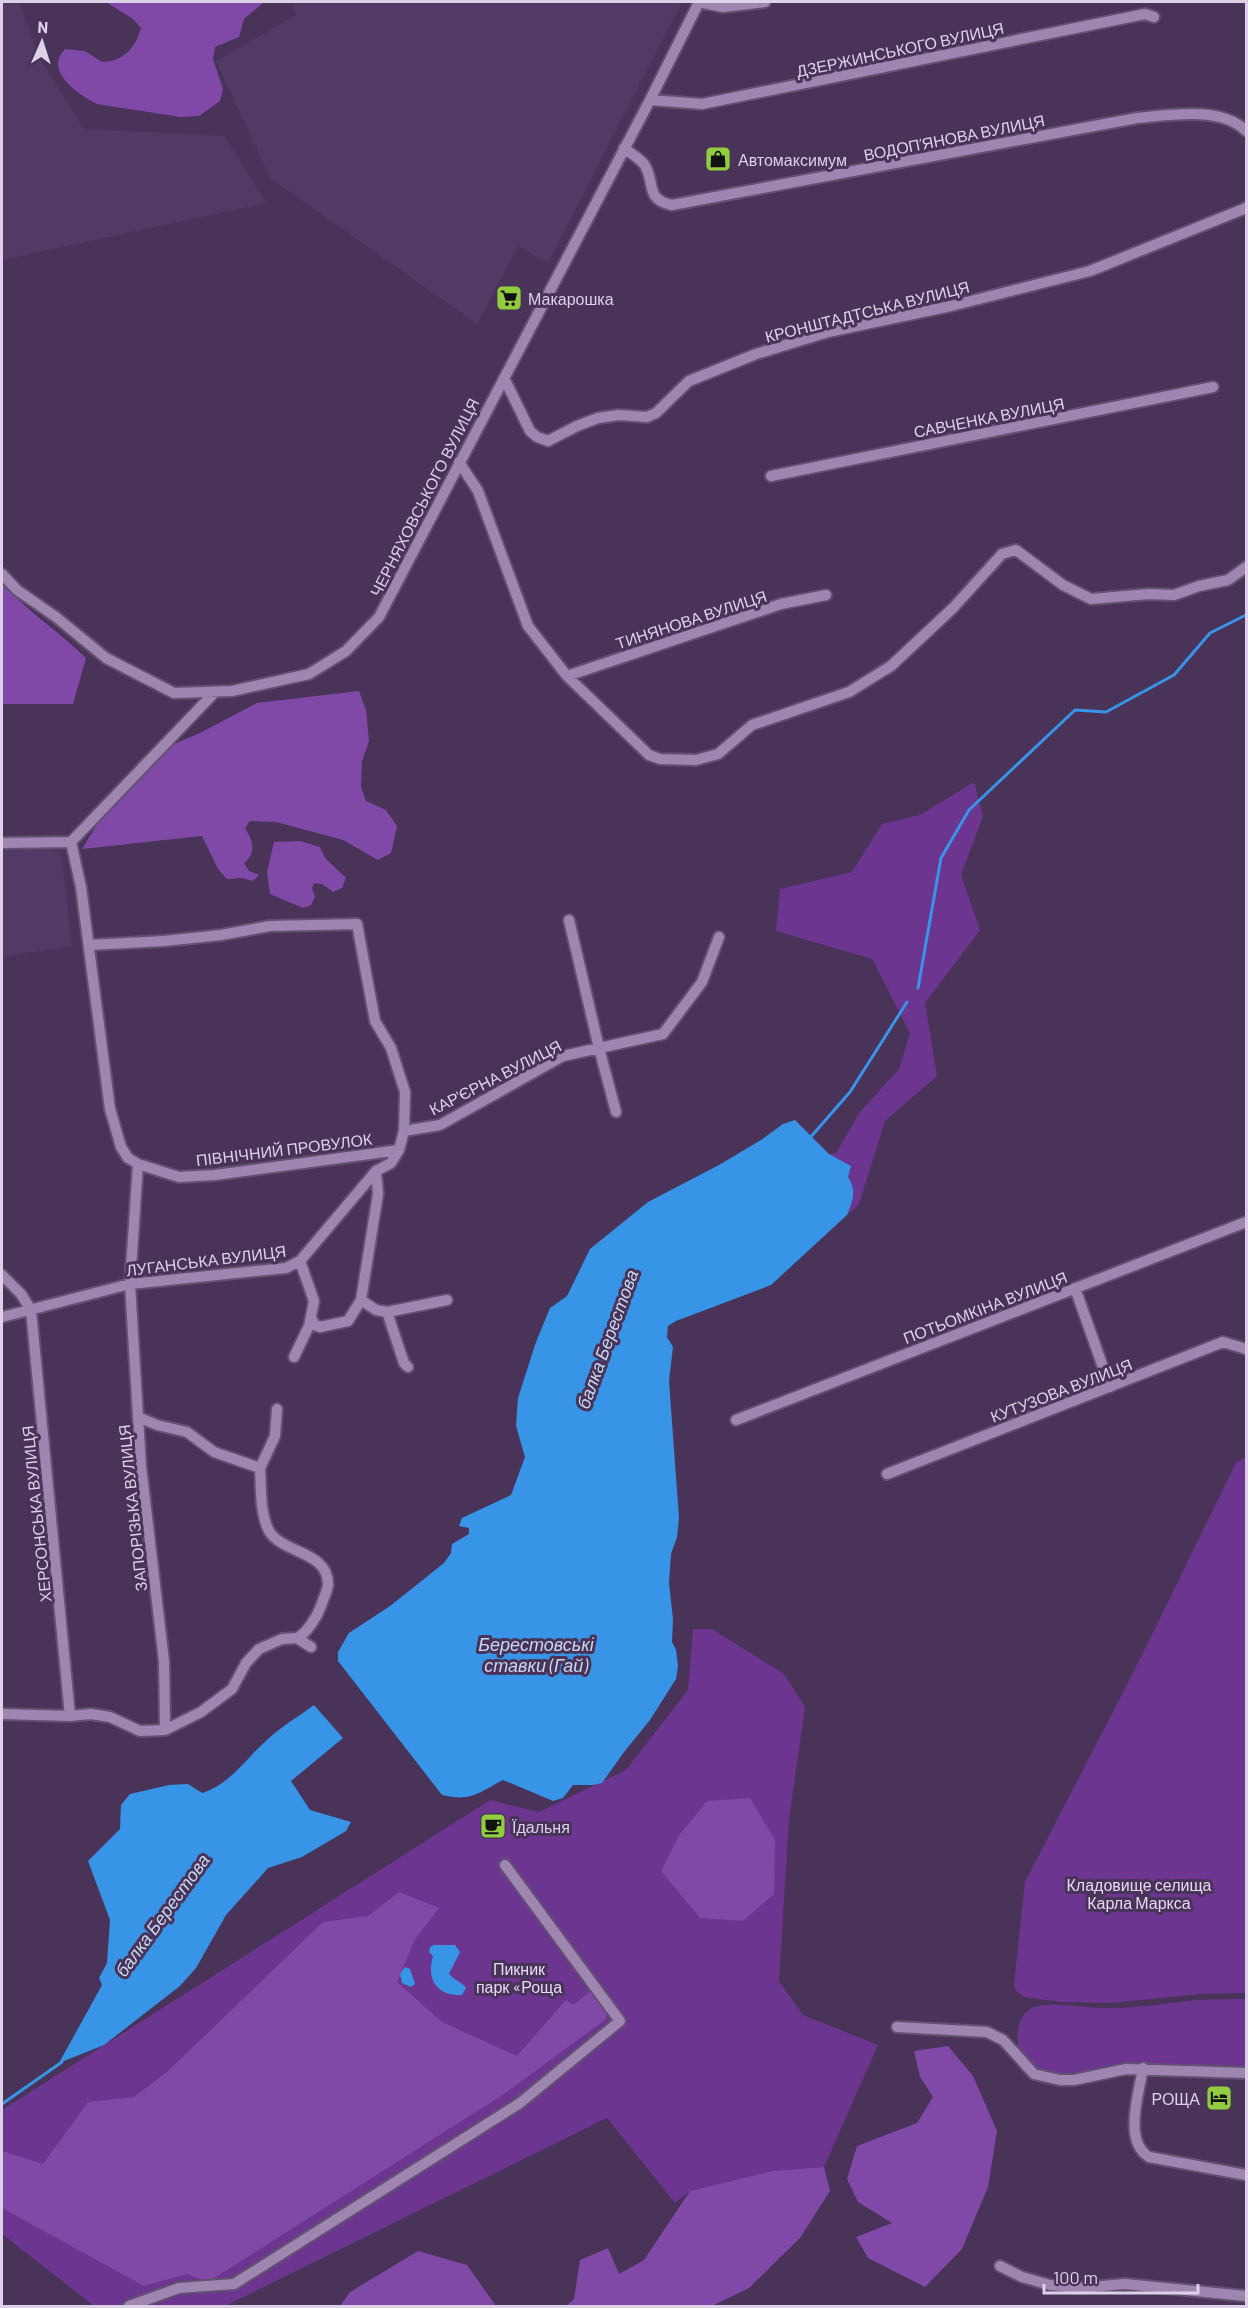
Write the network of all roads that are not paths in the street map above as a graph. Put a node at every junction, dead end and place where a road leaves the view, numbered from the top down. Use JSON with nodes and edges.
{"nodes":[{"id":1,"x":698,"y":2,"type":"edge"},
{"id":2,"x":765,"y":2,"type":"edge"},
{"id":3,"x":1154,"y":17,"type":"dead end"},
{"id":4,"x":650,"y":100,"type":"junction"},
{"id":5,"x":1246,"y":131,"type":"edge"},
{"id":6,"x":624,"y":148,"type":"junction"},
{"id":7,"x":1246,"y":208,"type":"edge"},
{"id":8,"x":504,"y":378,"type":"junction"},
{"id":9,"x":1213,"y":387,"type":"dead end"},
{"id":10,"x":459,"y":462,"type":"junction"},
{"id":11,"x":771,"y":476,"type":"dead end"},
{"id":12,"x":1246,"y":567,"type":"edge"},
{"id":13,"x":2,"y":574,"type":"edge"},
{"id":14,"x":826,"y":595,"type":"dead end"},
{"id":15,"x":567,"y":676,"type":"junction"},
{"id":16,"x":215,"y":692,"type":"junction"},
{"id":17,"x":71,"y":842,"type":"junction"},
{"id":18,"x":2,"y":843,"type":"edge"},
{"id":19,"x":569,"y":920,"type":"dead end"},
{"id":20,"x":719,"y":937,"type":"dead end"},
{"id":21,"x":88,"y":945,"type":"junction"},
{"id":22,"x":599,"y":1048,"type":"junction"},
{"id":23,"x":616,"y":1112,"type":"dead end"},
{"id":24,"x":404,"y":1131,"type":"junction"},
{"id":25,"x":399,"y":1150,"type":"junction"},
{"id":26,"x":138,"y":1164,"type":"junction"},
{"id":27,"x":376,"y":1171,"type":"junction"},
{"id":28,"x":1246,"y":1222,"type":"edge"},
{"id":29,"x":300,"y":1261,"type":"junction"},
{"id":30,"x":2,"y":1275,"type":"edge"},
{"id":31,"x":130,"y":1284,"type":"junction"},
{"id":32,"x":1075,"y":1288,"type":"junction"},
{"id":33,"x":361,"y":1300,"type":"junction"},
{"id":34,"x":447,"y":1300,"type":"dead end"},
{"id":35,"x":31,"y":1310,"type":"junction"},
{"id":36,"x":387,"y":1312,"type":"junction"},
{"id":37,"x":2,"y":1317,"type":"edge"},
{"id":38,"x":311,"y":1318,"type":"junction"},
{"id":39,"x":1246,"y":1349,"type":"edge"},
{"id":40,"x":294,"y":1357,"type":"dead end"},
{"id":41,"x":408,"y":1367,"type":"dead end"},
{"id":42,"x":1110,"y":1387,"type":"junction"},
{"id":43,"x":277,"y":1409,"type":"dead end"},
{"id":44,"x":138,"y":1417,"type":"junction"},
{"id":45,"x":736,"y":1420,"type":"dead end"},
{"id":46,"x":260,"y":1468,"type":"junction"},
{"id":47,"x":886,"y":1473,"type":"dead end"},
{"id":48,"x":297,"y":1638,"type":"junction"},
{"id":49,"x":311,"y":1647,"type":"dead end"},
{"id":50,"x":2,"y":1714,"type":"edge"},
{"id":51,"x":70,"y":1716,"type":"junction"},
{"id":52,"x":165,"y":1730,"type":"junction"},
{"id":53,"x":505,"y":1865,"type":"dead end"},
{"id":54,"x":897,"y":2027,"type":"dead end"},
{"id":55,"x":1143,"y":2068,"type":"junction"},
{"id":56,"x":1246,"y":2073,"type":"edge"},
{"id":57,"x":1246,"y":2175,"type":"edge"},
{"id":58,"x":1000,"y":2266,"type":"dead end"},
{"id":59,"x":1235,"y":2295,"type":"junction"},
{"id":60,"x":1246,"y":2296,"type":"edge"},
{"id":61,"x":129,"y":2307,"type":"edge"},
{"id":62,"x":1234,"y":2307,"type":"edge"}],
"edges":[{"from":1,"to":2,"type":"street"},
{"from":1,"to":4,"type":"street","name":"ЧЕРНЯХОВСЬКОГО ВУЛИЦЯ"},
{"from":3,"to":4,"type":"street","name":"ДЗЕРЖИНСЬКОГО ВУЛИЦЯ"},
{"from":4,"to":6,"type":"street","name":"ЧЕРНЯХОВСЬКОГО ВУЛИЦЯ"},
{"from":5,"to":6,"type":"street","name":"ВОДОП’ЯНОВА ВУЛИЦЯ"},
{"from":6,"to":8,"type":"street","name":"ЧЕРНЯХОВСЬКОГО ВУЛИЦЯ"},
{"from":7,"to":8,"type":"street","name":"КРОНШТАДТСЬКА ВУЛИЦЯ"},
{"from":8,"to":10,"type":"street","name":"ЧЕРНЯХОВСЬКОГО ВУЛИЦЯ"},
{"from":9,"to":11,"type":"street","name":"САВЧЕНКА ВУЛИЦЯ"},
{"from":10,"to":15,"type":"street"},
{"from":10,"to":16,"type":"street","name":"ЧЕРНЯХОВСЬКОГО ВУЛИЦЯ"},
{"from":12,"to":15,"type":"street"},
{"from":13,"to":16,"type":"street","name":"ЧЕРНЯХОВСЬКОГО ВУЛИЦЯ"},
{"from":14,"to":15,"type":"street","name":"ТИНЯНОВА ВУЛИЦЯ"},
{"from":16,"to":17,"type":"street"},
{"from":17,"to":18,"type":"street"},
{"from":17,"to":21,"type":"street"},
{"from":19,"to":22,"type":"street"},
{"from":20,"to":22,"type":"street","name":"КАР'ЄРНА ВУЛИЦЯ"},
{"from":21,"to":24,"type":"street"},
{"from":21,"to":26,"type":"street"},
{"from":22,"to":23,"type":"street"},
{"from":22,"to":24,"type":"street","name":"КАР'ЄРНА ВУЛИЦЯ"},
{"from":24,"to":25,"type":"street"},
{"from":25,"to":26,"type":"street","name":"ПІВНІЧНИЙ ПРОВУЛОК"},
{"from":25,"to":27,"type":"street","name":"ЛУГАНСЬКА ВУЛИЦЯ"},
{"from":26,"to":31,"type":"street","name":"ЗАПОРІЗЬКА ВУЛИЦЯ"},
{"from":27,"to":29,"type":"street","name":"ЛУГАНСЬКА ВУЛИЦЯ"},
{"from":27,"to":33,"type":"street"},
{"from":28,"to":32,"type":"street","name":"ПОТЬОМКІНА ВУЛИЦЯ"},
{"from":29,"to":31,"type":"street","name":"ЛУГАНСЬКА ВУЛИЦЯ"},
{"from":29,"to":38,"type":"street"},
{"from":30,"to":35,"type":"street"},
{"from":31,"to":35,"type":"street","name":"ЛУГАНСЬКА ВУЛИЦЯ"},
{"from":31,"to":44,"type":"street","name":"ЗАПОРІЗЬКА ВУЛИЦЯ"},
{"from":32,"to":42,"type":"street"},
{"from":32,"to":45,"type":"street","name":"ПОТЬОМКІНА ВУЛИЦЯ"},
{"from":33,"to":36,"type":"street"},
{"from":33,"to":38,"type":"street"},
{"from":34,"to":36,"type":"street"},
{"from":35,"to":37,"type":"street","name":"ЛУГАНСЬКА ВУЛИЦЯ"},
{"from":35,"to":51,"type":"street","name":"ХЕРСОНСЬКА ВУЛИЦЯ"},
{"from":36,"to":41,"type":"street"},
{"from":38,"to":40,"type":"street"},
{"from":39,"to":42,"type":"street","name":"КУТУЗОВА ВУЛИЦЯ"},
{"from":42,"to":47,"type":"street","name":"КУТУЗОВА ВУЛИЦЯ"},
{"from":43,"to":46,"type":"street"},
{"from":44,"to":46,"type":"street"},
{"from":44,"to":52,"type":"street","name":"ЗАПОРІЗЬКА ВУЛИЦЯ"},
{"from":46,"to":48,"type":"street"},
{"from":48,"to":49,"type":"street"},
{"from":48,"to":52,"type":"street"},
{"from":50,"to":51,"type":"street"},
{"from":51,"to":52,"type":"street"},
{"from":53,"to":61,"type":"street"},
{"from":54,"to":55,"type":"street"},
{"from":55,"to":56,"type":"street"},
{"from":55,"to":57,"type":"street"},
{"from":58,"to":59,"type":"street"},
{"from":59,"to":60,"type":"street"},
{"from":59,"to":62,"type":"street"}]}
